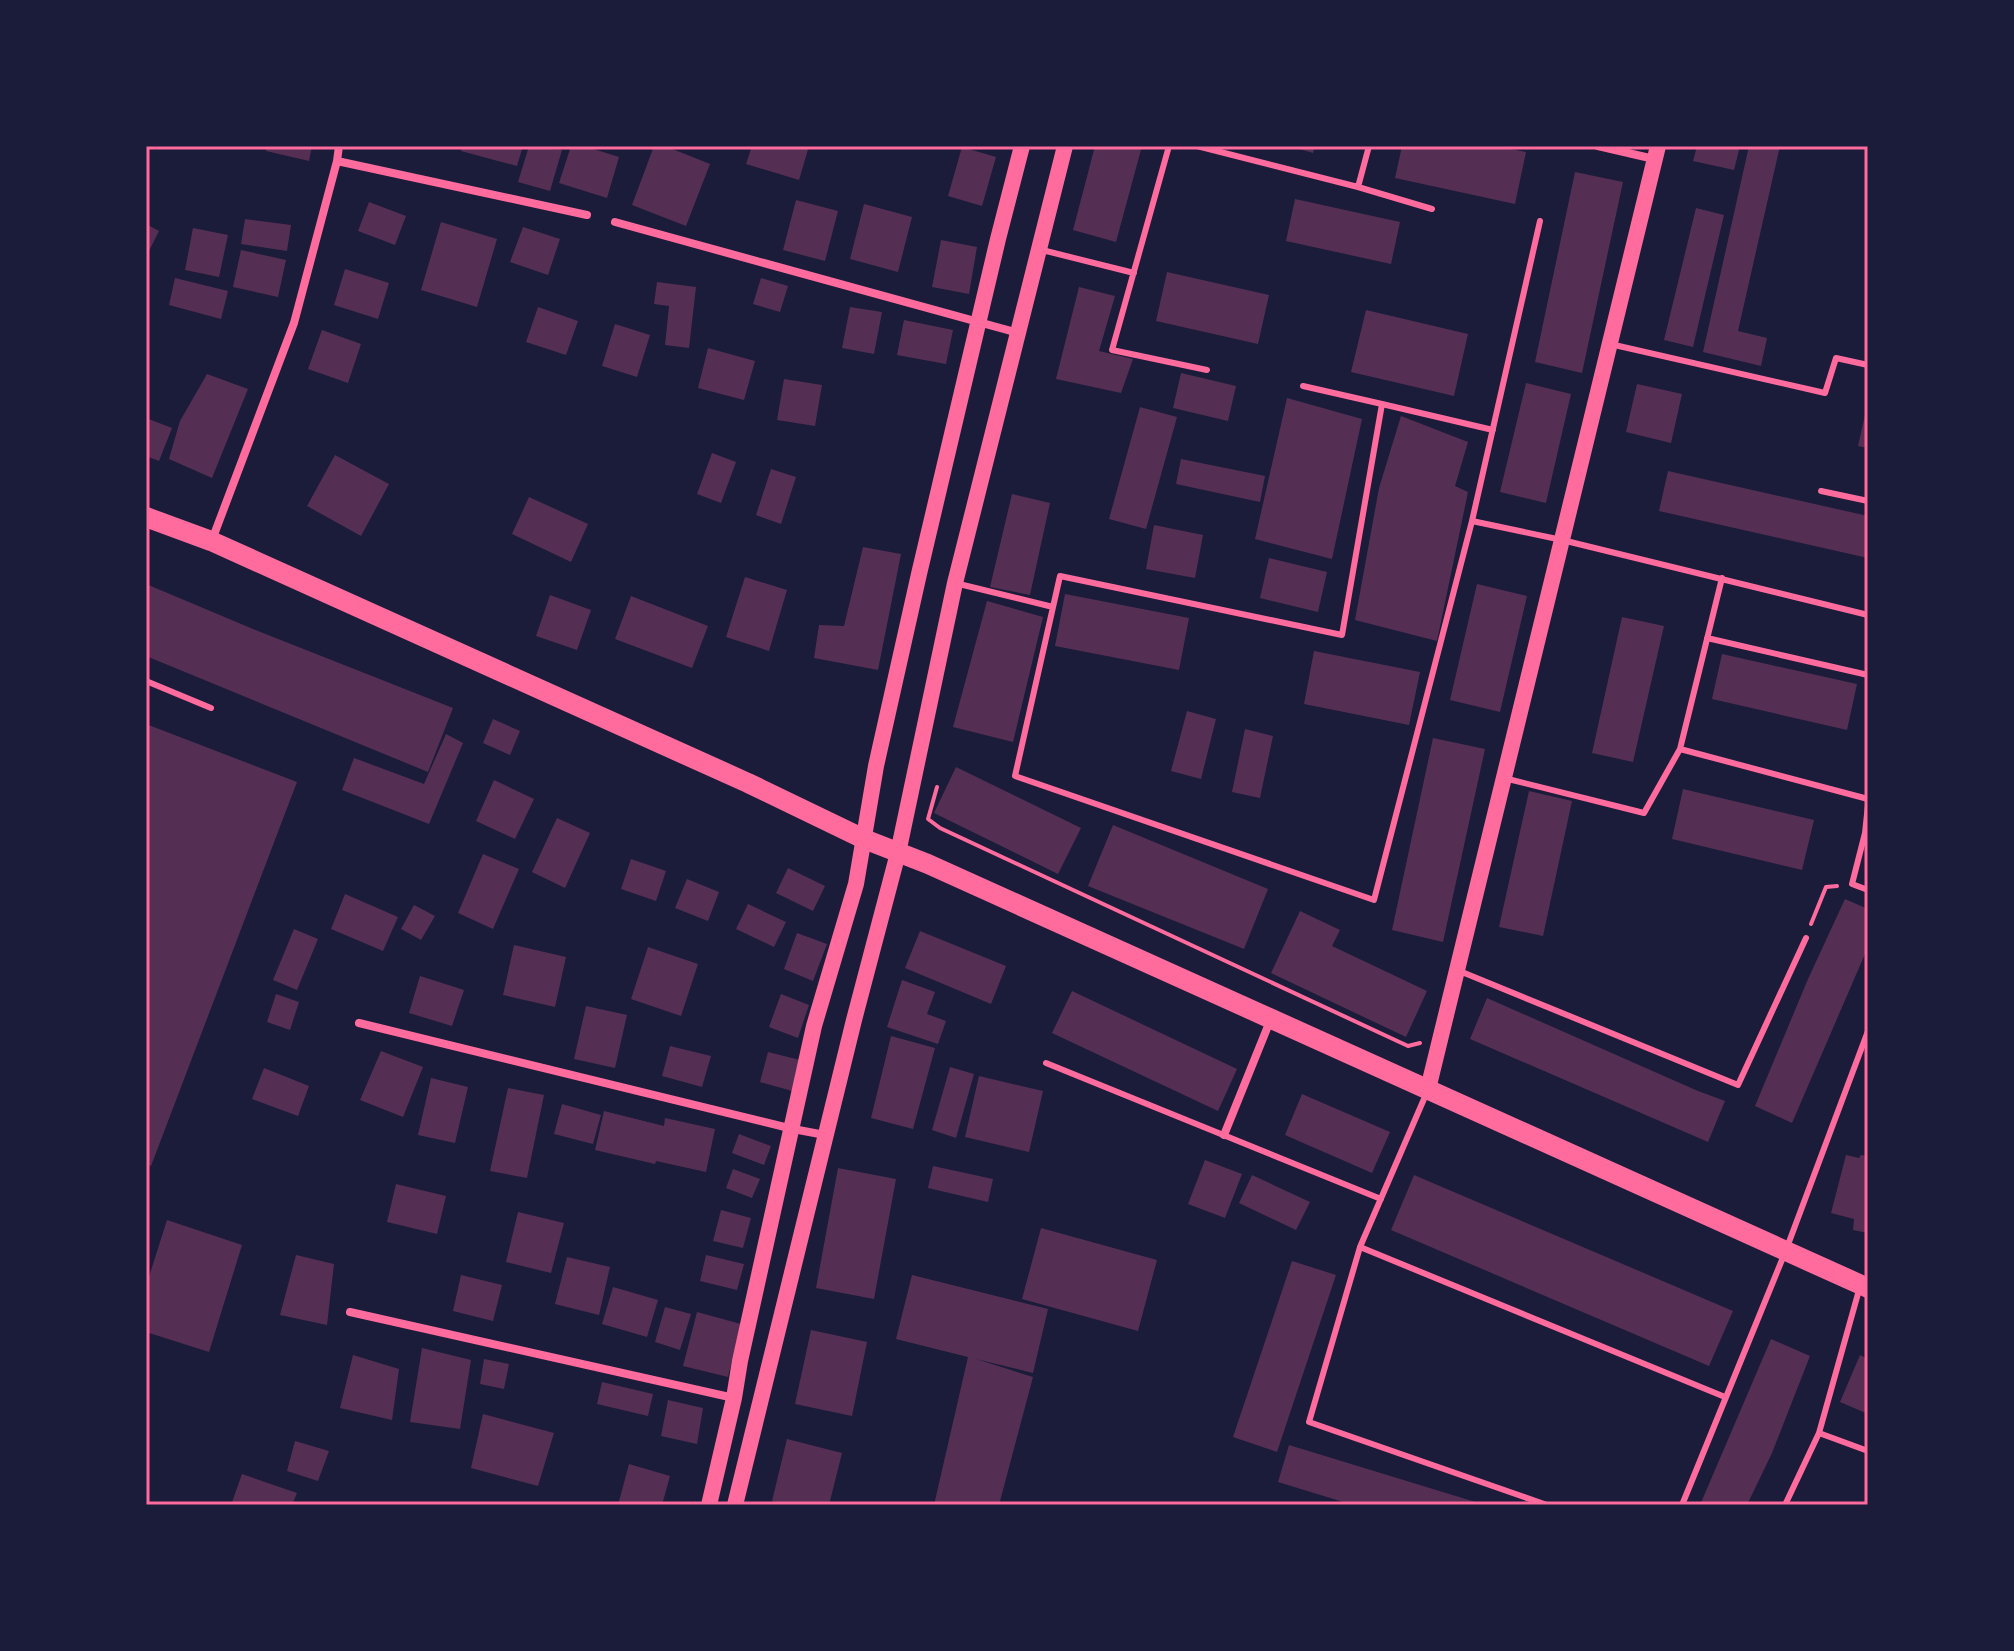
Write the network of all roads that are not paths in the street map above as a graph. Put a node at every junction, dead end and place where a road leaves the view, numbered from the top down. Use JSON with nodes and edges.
{"nodes":[{"id":1,"x":339,"y":146,"type":"edge"},
{"id":2,"x":1022,"y":146,"type":"edge"},
{"id":3,"x":1065,"y":146,"type":"edge"},
{"id":4,"x":1169,"y":146,"type":"edge"},
{"id":5,"x":1197,"y":146,"type":"edge"},
{"id":6,"x":1369,"y":146,"type":"edge"},
{"id":7,"x":1598,"y":146,"type":"edge"},
{"id":8,"x":1657,"y":153,"type":"edge"},
{"id":9,"x":337,"y":161,"type":"junction"},
{"id":10,"x":1358,"y":187,"type":"junction"},
{"id":11,"x":1432,"y":209,"type":"dead end"},
{"id":12,"x":587,"y":215,"type":"dead end"},
{"id":13,"x":1540,"y":221,"type":"dead end"},
{"id":14,"x":615,"y":222,"type":"dead end"},
{"id":15,"x":1039,"y":249,"type":"junction"},
{"id":16,"x":1134,"y":273,"type":"junction"},
{"id":17,"x":979,"y":323,"type":"junction"},
{"id":18,"x":1018,"y":333,"type":"junction"},
{"id":19,"x":1610,"y":344,"type":"junction"},
{"id":20,"x":1868,"y":365,"type":"edge"},
{"id":21,"x":1207,"y":370,"type":"dead end"},
{"id":22,"x":1303,"y":386,"type":"dead end"},
{"id":23,"x":1382,"y":404,"type":"junction"},
{"id":24,"x":1493,"y":430,"type":"junction"},
{"id":25,"x":1821,"y":491,"type":"dead end"},
{"id":26,"x":1868,"y":501,"type":"edge"},
{"id":27,"x":146,"y":517,"type":"edge"},
{"id":28,"x":1472,"y":521,"type":"junction"},
{"id":29,"x":1562,"y":540,"type":"junction"},
{"id":30,"x":211,"y":541,"type":"junction"},
{"id":31,"x":1722,"y":578,"type":"junction"},
{"id":32,"x":955,"y":583,"type":"junction"},
{"id":33,"x":1053,"y":607,"type":"junction"},
{"id":34,"x":1868,"y":615,"type":"edge"},
{"id":35,"x":1707,"y":638,"type":"junction"},
{"id":36,"x":1868,"y":675,"type":"edge"},
{"id":37,"x":146,"y":681,"type":"edge"},
{"id":38,"x":211,"y":708,"type":"dead end"},
{"id":39,"x":1680,"y":749,"type":"junction"},
{"id":40,"x":1504,"y":778,"type":"junction"},
{"id":41,"x":1868,"y":799,"type":"edge"},
{"id":42,"x":1868,"y":805,"type":"edge"},
{"id":43,"x":864,"y":839,"type":"junction"},
{"id":44,"x":898,"y":853,"type":"junction"},
{"id":45,"x":1868,"y":890,"type":"edge"},
{"id":46,"x":1806,"y":938,"type":"road end"},
{"id":47,"x":1457,"y":970,"type":"junction"},
{"id":48,"x":1271,"y":1018,"type":"junction"},
{"id":49,"x":359,"y":1023,"type":"dead end"},
{"id":50,"x":1868,"y":1031,"type":"edge"},
{"id":51,"x":1046,"y":1063,"type":"dead end"},
{"id":52,"x":1428,"y":1089,"type":"junction"},
{"id":53,"x":793,"y":1129,"type":"junction"},
{"id":54,"x":826,"y":1135,"type":"junction"},
{"id":55,"x":1224,"y":1135,"type":"junction"},
{"id":56,"x":1381,"y":1199,"type":"junction"},
{"id":57,"x":1360,"y":1247,"type":"junction"},
{"id":58,"x":1786,"y":1250,"type":"junction"},
{"id":59,"x":1865,"y":1289,"type":"edge"},
{"id":60,"x":350,"y":1312,"type":"dead end"},
{"id":61,"x":1725,"y":1397,"type":"junction"},
{"id":62,"x":734,"y":1398,"type":"junction"},
{"id":63,"x":1819,"y":1433,"type":"junction"},
{"id":64,"x":1868,"y":1451,"type":"edge"},
{"id":65,"x":709,"y":1505,"type":"edge"},
{"id":66,"x":735,"y":1505,"type":"edge"},
{"id":67,"x":1547,"y":1505,"type":"edge"},
{"id":68,"x":1682,"y":1505,"type":"edge"},
{"id":69,"x":1785,"y":1505,"type":"edge"}],
"edges":[{"from":1,"to":9,"type":"street"},
{"from":2,"to":17,"type":"main road"},
{"from":3,"to":15,"type":"main road"},
{"from":4,"to":16,"type":"lane"},
{"from":5,"to":10,"type":"lane"},
{"from":6,"to":10,"type":"lane"},
{"from":7,"to":8,"type":"street"},
{"from":8,"to":19,"type":"main road"},
{"from":9,"to":12,"type":"street"},
{"from":9,"to":30,"type":"street"},
{"from":10,"to":11,"type":"lane"},
{"from":13,"to":24,"type":"lane"},
{"from":14,"to":17,"type":"street"},
{"from":15,"to":16,"type":"lane"},
{"from":15,"to":18,"type":"main road"},
{"from":16,"to":21,"type":"lane"},
{"from":17,"to":18,"type":"street"},
{"from":17,"to":43,"type":"main road"},
{"from":18,"to":32,"type":"main road"},
{"from":19,"to":20,"type":"lane"},
{"from":19,"to":29,"type":"main road"},
{"from":22,"to":23,"type":"lane"},
{"from":23,"to":24,"type":"lane"},
{"from":23,"to":33,"type":"lane"},
{"from":24,"to":28,"type":"lane"},
{"from":25,"to":26,"type":"lane"},
{"from":27,"to":30,"type":"main road"},
{"from":28,"to":29,"type":"lane"},
{"from":28,"to":33,"type":"lane"},
{"from":29,"to":31,"type":"lane"},
{"from":29,"to":40,"type":"main road"},
{"from":30,"to":43,"type":"main road"},
{"from":31,"to":34,"type":"lane"},
{"from":31,"to":35,"type":"lane"},
{"from":32,"to":33,"type":"lane"},
{"from":32,"to":44,"type":"main road"},
{"from":35,"to":36,"type":"lane"},
{"from":35,"to":39,"type":"lane"},
{"from":37,"to":38,"type":"lane"},
{"from":39,"to":40,"type":"lane"},
{"from":39,"to":41,"type":"lane"},
{"from":40,"to":47,"type":"main road"},
{"from":42,"to":45,"type":"lane"},
{"from":43,"to":44,"type":"main road"},
{"from":43,"to":53,"type":"main road"},
{"from":44,"to":48,"type":"main road"},
{"from":44,"to":54,"type":"main road"},
{"from":46,"to":47,"type":"lane"},
{"from":47,"to":52,"type":"main road"},
{"from":48,"to":52,"type":"main road"},
{"from":48,"to":55,"type":"street"},
{"from":49,"to":53,"type":"street"},
{"from":50,"to":58,"type":"lane"},
{"from":51,"to":55,"type":"lane"},
{"from":52,"to":56,"type":"lane"},
{"from":52,"to":58,"type":"main road"},
{"from":53,"to":54,"type":"street"},
{"from":53,"to":62,"type":"main road"},
{"from":54,"to":66,"type":"main road"},
{"from":55,"to":56,"type":"lane"},
{"from":56,"to":57,"type":"lane"},
{"from":57,"to":61,"type":"lane"},
{"from":57,"to":67,"type":"lane"},
{"from":58,"to":59,"type":"main road"},
{"from":58,"to":61,"type":"lane"},
{"from":59,"to":63,"type":"lane"},
{"from":60,"to":62,"type":"street"},
{"from":61,"to":68,"type":"lane"},
{"from":62,"to":65,"type":"main road"},
{"from":63,"to":64,"type":"lane"},
{"from":63,"to":69,"type":"lane"}]}
